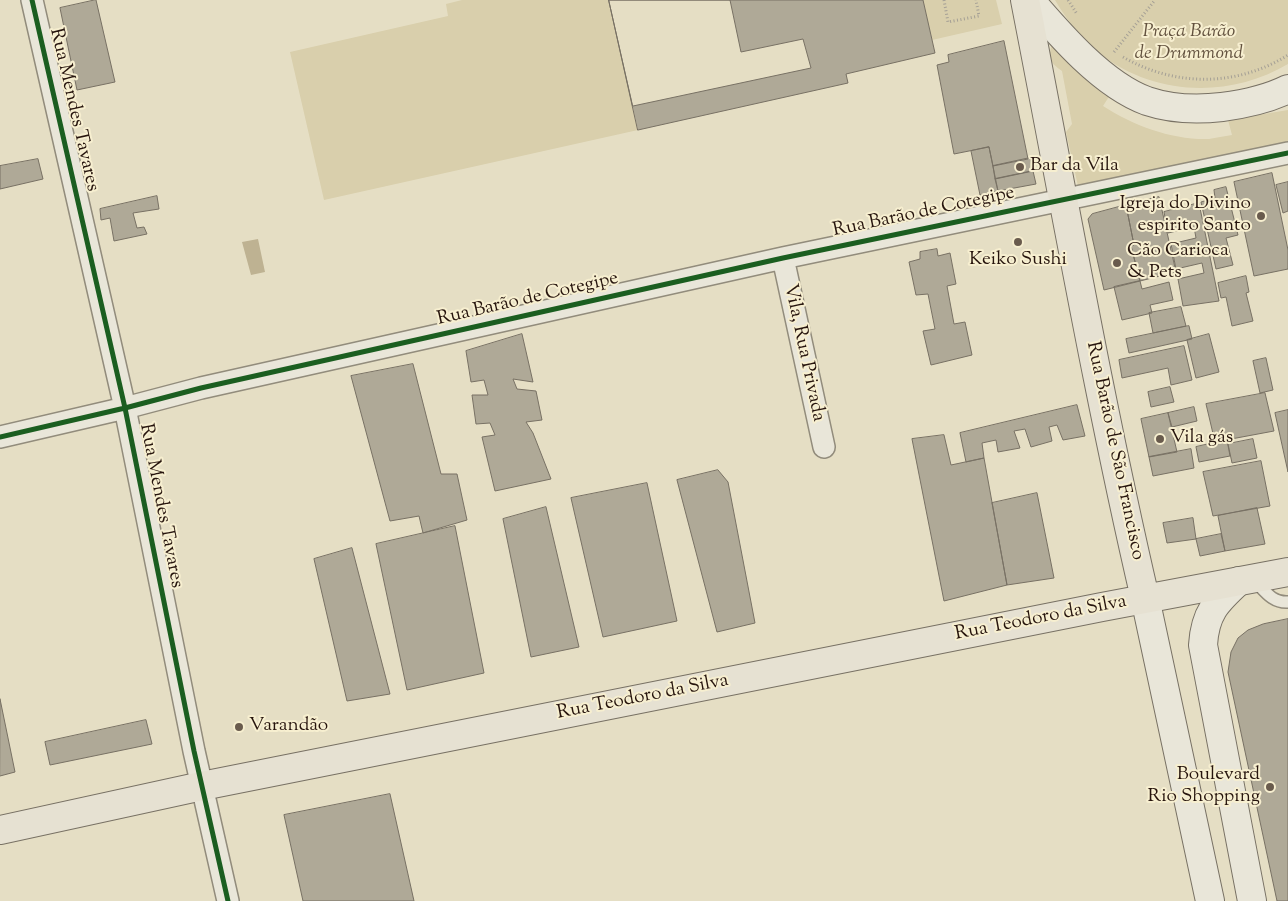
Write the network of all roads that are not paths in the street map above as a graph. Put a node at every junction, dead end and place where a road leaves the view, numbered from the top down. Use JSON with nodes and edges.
{"nodes":[{"id":1,"x":32,"y":0,"type":"edge"},
{"id":2,"x":1026,"y":0,"type":"edge"},
{"id":3,"x":1030,"y":0,"type":"edge"},
{"id":4,"x":1288,"y":89,"type":"edge"},
{"id":5,"x":1288,"y":153,"type":"edge"},
{"id":6,"x":1064,"y":199,"type":"junction"},
{"id":7,"x":783,"y":258,"type":"junction"},
{"id":8,"x":125,"y":408,"type":"junction"},
{"id":9,"x":0,"y":437,"type":"edge"},
{"id":10,"x":824,"y":447,"type":"dead end"},
{"id":11,"x":1288,"y":572,"type":"edge"},
{"id":12,"x":1246,"y":580,"type":"junction"},
{"id":13,"x":1146,"y":598,"type":"junction"},
{"id":14,"x":1288,"y":602,"type":"edge"},
{"id":15,"x":202,"y":786,"type":"junction"},
{"id":16,"x":0,"y":830,"type":"edge"},
{"id":17,"x":228,"y":901,"type":"edge"},
{"id":18,"x":1210,"y":901,"type":"edge"},
{"id":19,"x":1252,"y":901,"type":"edge"}],
"edges":[{"from":1,"to":8,"type":"street","name":"Rua Mendes Tavares"},
{"from":2,"to":6,"type":"main road","name":"Rua Barão de São Francisco"},
{"from":3,"to":4,"type":"street"},
{"from":5,"to":6,"type":"street"},
{"from":6,"to":7,"type":"street","name":"Rua Barão de Cotegipe"},
{"from":6,"to":13,"type":"main road","name":"Rua Barão de São Francisco"},
{"from":7,"to":8,"type":"street","name":"Rua Barão de Cotegipe"},
{"from":7,"to":10,"type":"street","name":"Vila, Rua Privada"},
{"from":8,"to":9,"type":"street","name":"Rua Barão de Cotegipe"},
{"from":8,"to":15,"type":"street","name":"Rua Mendes Tavares"},
{"from":11,"to":12,"type":"main road","name":"Rua Teodoro da Silva"},
{"from":12,"to":13,"type":"main road","name":"Rua Teodoro da Silva"},
{"from":12,"to":14,"type":"lane"},
{"from":12,"to":19,"type":"street"},
{"from":13,"to":15,"type":"main road","name":"Rua Teodoro da Silva"},
{"from":13,"to":18,"type":"street","name":"Rua Barão de São Francisco"},
{"from":15,"to":16,"type":"main road","name":"Rua Teodoro da Silva"},
{"from":15,"to":17,"type":"street","name":"Rua Mendes Tavares"}]}
